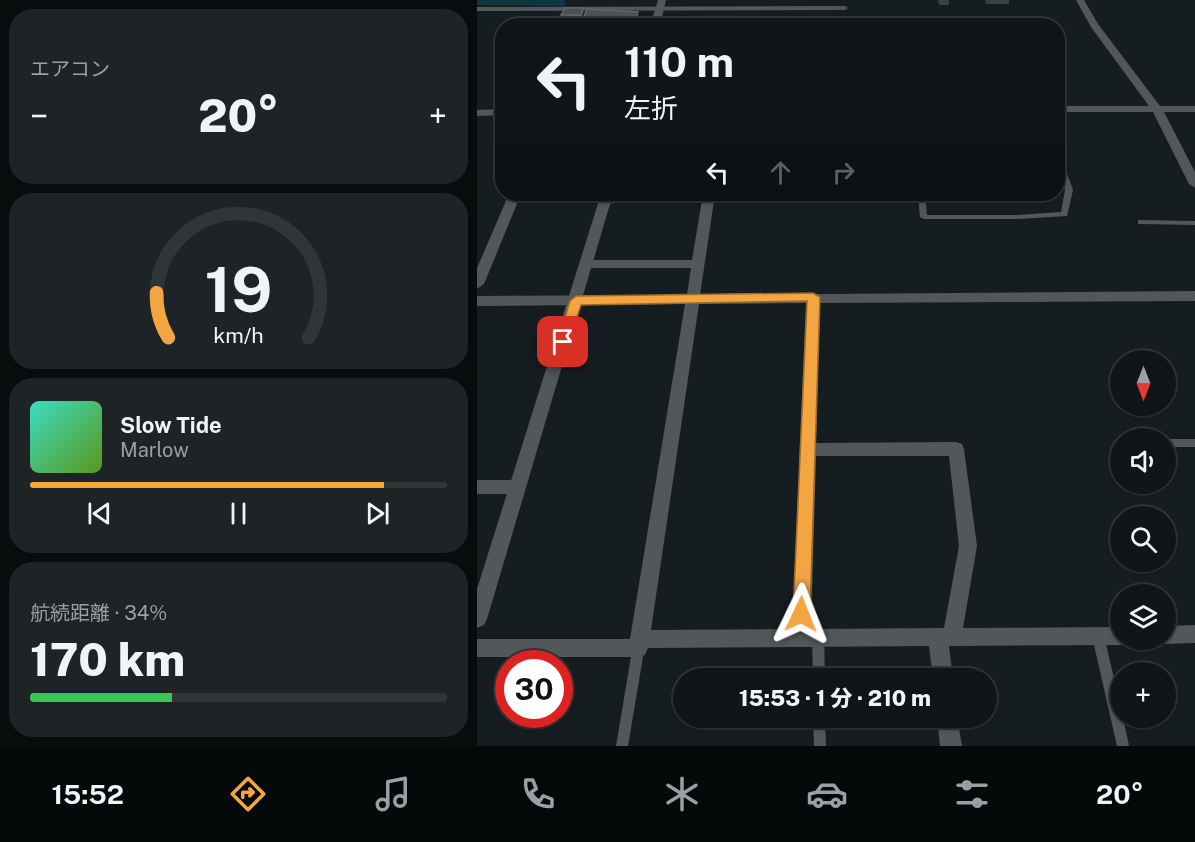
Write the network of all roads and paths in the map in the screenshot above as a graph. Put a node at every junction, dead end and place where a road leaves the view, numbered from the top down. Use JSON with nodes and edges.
{"nodes":[{"id":1,"x":1080,"y":0,"type":"edge"},
{"id":2,"x":660,"y":4,"type":"edge"},
{"id":3,"x":845,"y":8,"type":"dead end"},
{"id":4,"x":477,"y":9,"type":"edge"},
{"id":5,"x":1065,"y":109,"type":"edge"},
{"id":6,"x":1157,"y":109,"type":"junction"},
{"id":7,"x":1195,"y":109,"type":"edge"},
{"id":8,"x":495,"y":112,"type":"edge"},
{"id":9,"x":477,"y":113,"type":"edge"},
{"id":10,"x":1065,"y":178,"type":"edge"},
{"id":11,"x":1195,"y":184,"type":"edge"},
{"id":12,"x":512,"y":201,"type":"edge"},
{"id":13,"x":605,"y":201,"type":"edge"},
{"id":14,"x":708,"y":201,"type":"edge"},
{"id":15,"x":922,"y":201,"type":"edge"},
{"id":16,"x":1141,"y":222,"type":"dead end"},
{"id":17,"x":1195,"y":223,"type":"edge"},
{"id":18,"x":587,"y":264,"type":"junction"},
{"id":19,"x":699,"y":264,"type":"junction"},
{"id":20,"x":477,"y":284,"type":"edge"},
{"id":21,"x":1195,"y":296,"type":"edge"},
{"id":22,"x":813,"y":297,"type":"junction"},
{"id":23,"x":693,"y":299,"type":"junction"},
{"id":24,"x":477,"y":301,"type":"edge"},
{"id":25,"x":576,"y":301,"type":"junction"},
{"id":26,"x":1176,"y":443,"type":"edge"},
{"id":27,"x":1195,"y":443,"type":"edge"},
{"id":28,"x":807,"y":450,"type":"junction"},
{"id":29,"x":477,"y":487,"type":"edge"},
{"id":30,"x":518,"y":487,"type":"junction"},
{"id":31,"x":477,"y":619,"type":"edge"},
{"id":32,"x":1195,"y":634,"type":"edge"},
{"id":33,"x":1176,"y":635,"type":"edge"},
{"id":34,"x":945,"y":636,"type":"junction"},
{"id":35,"x":1098,"y":636,"type":"junction"},
{"id":36,"x":1110,"y":636,"type":"edge"},
{"id":37,"x":809,"y":637,"type":"junction"},
{"id":38,"x":639,"y":643,"type":"junction"},
{"id":39,"x":477,"y":648,"type":"edge"},
{"id":40,"x":817,"y":668,"type":"edge"},
{"id":41,"x":943,"y":668,"type":"edge"},
{"id":42,"x":819,"y":728,"type":"edge"},
{"id":43,"x":949,"y":728,"type":"edge"},
{"id":44,"x":623,"y":746,"type":"edge"},
{"id":45,"x":820,"y":746,"type":"edge"},
{"id":46,"x":951,"y":746,"type":"edge"},
{"id":47,"x":1123,"y":746,"type":"edge"}],
"edges":[{"from":1,"to":6,"type":"street"},
{"from":2,"to":3,"type":"lane"},
{"from":2,"to":4,"type":"lane"},
{"from":5,"to":6,"type":"street"},
{"from":6,"to":7,"type":"street"},
{"from":6,"to":11,"type":"street"},
{"from":8,"to":9,"type":"street"},
{"from":10,"to":15,"type":"lane"},
{"from":12,"to":20,"type":"street"},
{"from":13,"to":18,"type":"street"},
{"from":14,"to":19,"type":"street"},
{"from":16,"to":17,"type":"lane"},
{"from":18,"to":19,"type":"street"},
{"from":18,"to":25,"type":"street"},
{"from":19,"to":23,"type":"street"},
{"from":21,"to":22,"type":"street"},
{"from":22,"to":23,"type":"street"},
{"from":22,"to":28,"type":"street"},
{"from":23,"to":25,"type":"street"},
{"from":23,"to":38,"type":"street"},
{"from":24,"to":25,"type":"street"},
{"from":25,"to":30,"type":"street"},
{"from":26,"to":27,"type":"lane"},
{"from":28,"to":34,"type":"street"},
{"from":28,"to":37,"type":"street"},
{"from":29,"to":30,"type":"street"},
{"from":30,"to":31,"type":"street"},
{"from":32,"to":33,"type":"street"},
{"from":34,"to":35,"type":"street"},
{"from":34,"to":37,"type":"street"},
{"from":34,"to":41,"type":"street"},
{"from":35,"to":36,"type":"street"},
{"from":35,"to":47,"type":"lane"},
{"from":37,"to":38,"type":"street"},
{"from":37,"to":40,"type":"lane"},
{"from":38,"to":39,"type":"street"},
{"from":38,"to":44,"type":"lane"},
{"from":42,"to":45,"type":"lane"},
{"from":43,"to":46,"type":"street"}]}
